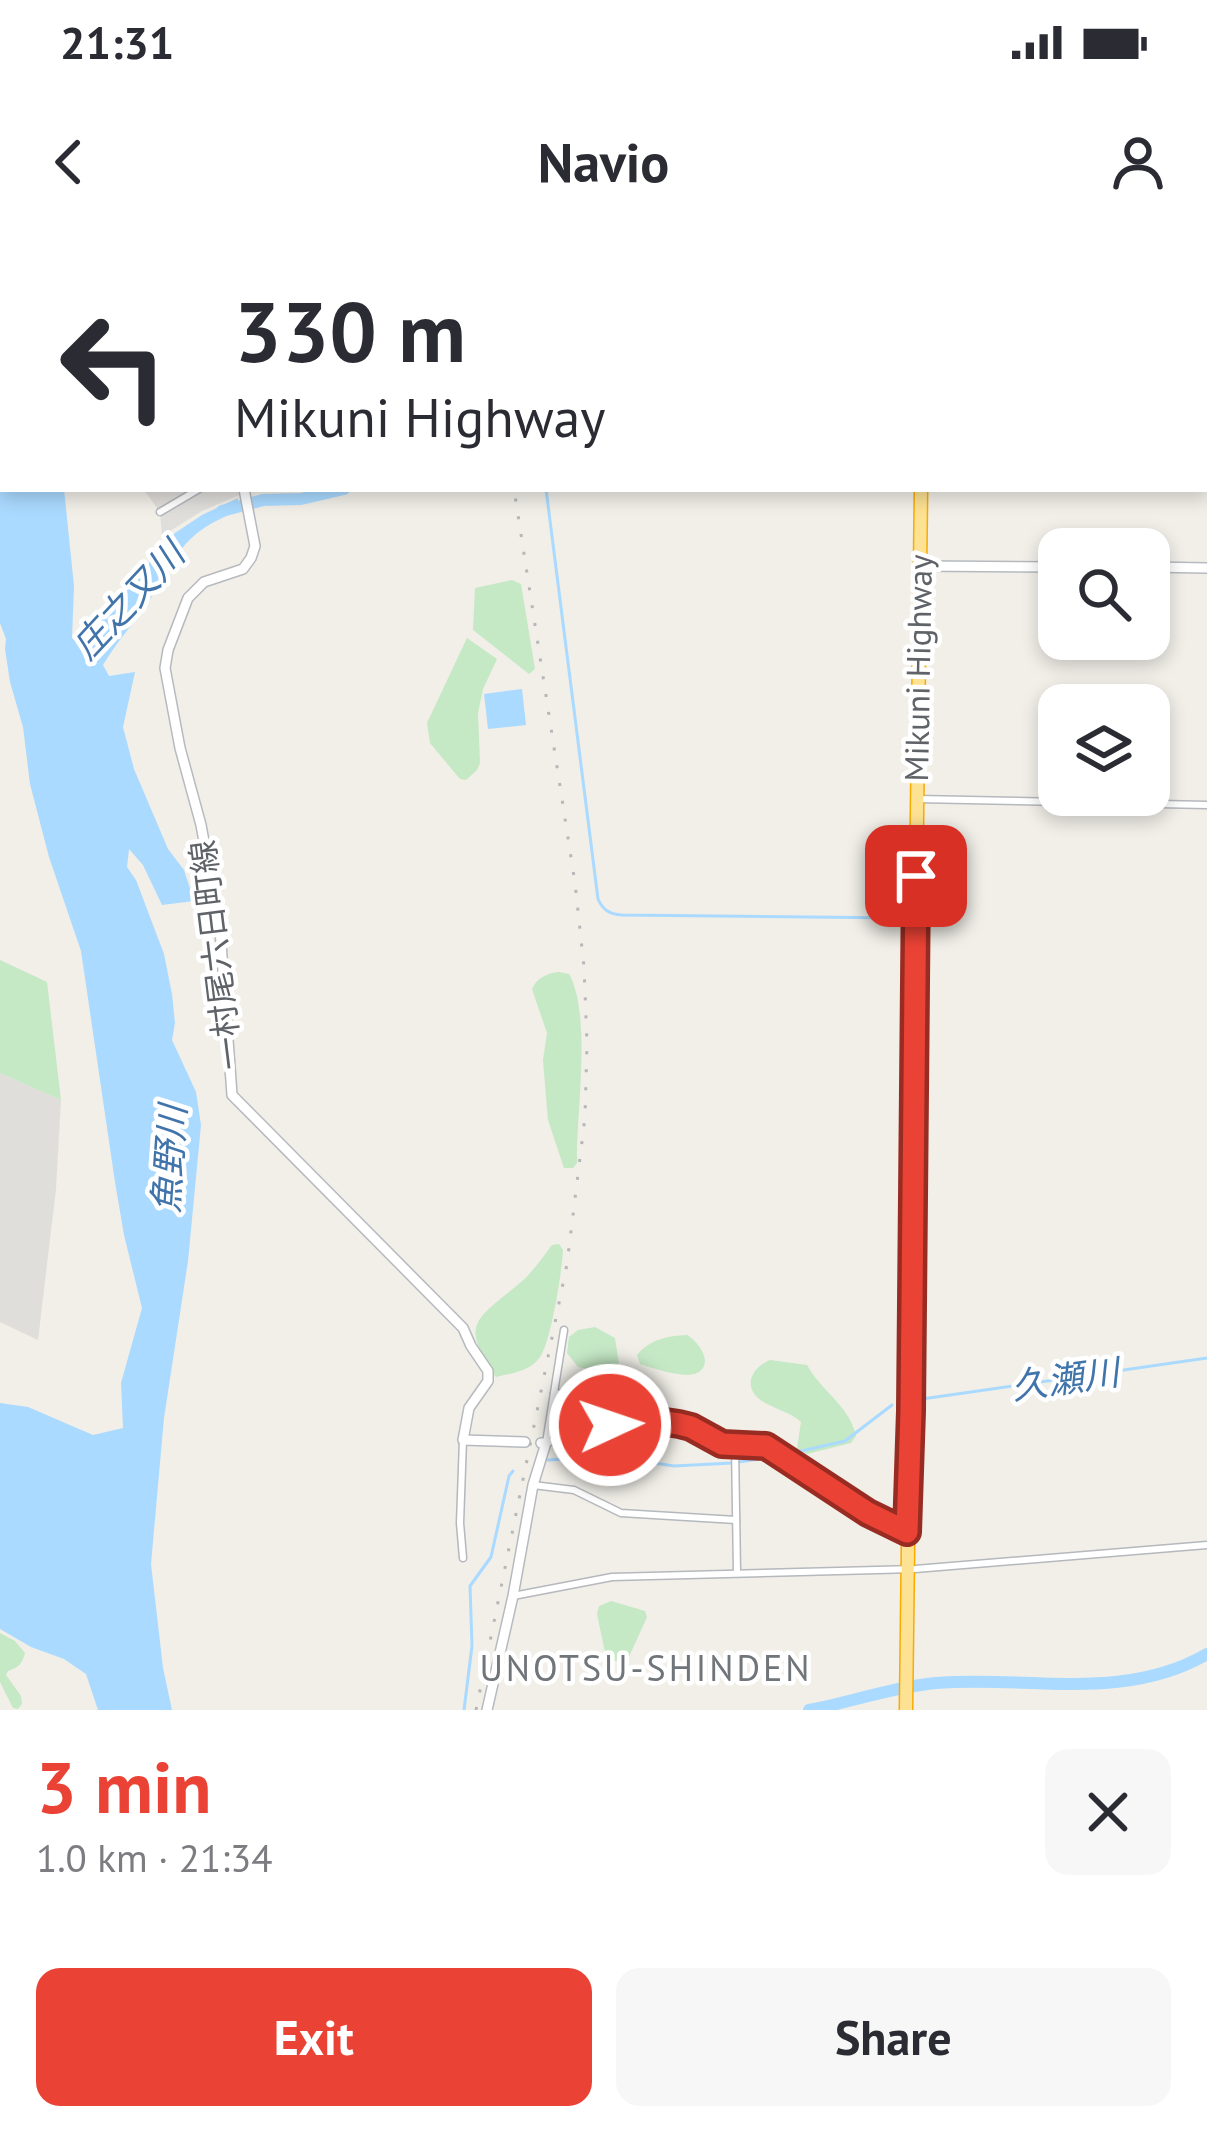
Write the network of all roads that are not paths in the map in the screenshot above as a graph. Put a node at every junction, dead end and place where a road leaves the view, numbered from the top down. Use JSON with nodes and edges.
{"nodes":[{"id":1,"x":194,"y":492,"type":"edge"},
{"id":2,"x":244,"y":492,"type":"edge"},
{"id":3,"x":920,"y":492,"type":"edge"},
{"id":4,"x":160,"y":512,"type":"dead end"},
{"id":5,"x":920,"y":566,"type":"junction"},
{"id":6,"x":1038,"y":567,"type":"edge"},
{"id":7,"x":1170,"y":567,"type":"edge"},
{"id":8,"x":1207,"y":568,"type":"edge"},
{"id":9,"x":917,"y":800,"type":"junction"},
{"id":10,"x":1207,"y":805,"type":"edge"},
{"id":11,"x":564,"y":1330,"type":"dead end"},
{"id":12,"x":554,"y":1393,"type":"junction"},
{"id":13,"x":587,"y":1432,"type":"junction"},
{"id":14,"x":463,"y":1440,"type":"junction"},
{"id":15,"x":525,"y":1442,"type":"dead end"},
{"id":16,"x":543,"y":1443,"type":"junction"},
{"id":17,"x":735,"y":1445,"type":"junction"},
{"id":18,"x":533,"y":1485,"type":"junction"},
{"id":19,"x":736,"y":1520,"type":"junction"},
{"id":20,"x":907,"y":1532,"type":"junction"},
{"id":21,"x":1207,"y":1545,"type":"edge"},
{"id":22,"x":464,"y":1558,"type":"dead end"},
{"id":23,"x":907,"y":1569,"type":"junction"},
{"id":24,"x":736,"y":1572,"type":"junction"},
{"id":25,"x":513,"y":1596,"type":"junction"},
{"id":26,"x":531,"y":1665,"type":"dead end"},
{"id":27,"x":496,"y":1667,"type":"junction"},
{"id":28,"x":906,"y":1704,"type":"edge"},
{"id":29,"x":487,"y":1710,"type":"edge"}],
"edges":[{"from":1,"to":4,"type":"street"},
{"from":2,"to":14,"type":"main road","name":"一村尾六日町線"},
{"from":3,"to":5,"type":"highway","name":"Mikuni Highway"},
{"from":5,"to":6,"type":"main road"},
{"from":5,"to":9,"type":"highway","name":"Mikuni Highway"},
{"from":7,"to":8,"type":"main road"},
{"from":9,"to":10,"type":"street"},
{"from":9,"to":20,"type":"highway","name":"Mikuni Highway"},
{"from":11,"to":12,"type":"street"},
{"from":12,"to":13,"type":"street"},
{"from":12,"to":16,"type":"street"},
{"from":13,"to":16,"type":"street"},
{"from":13,"to":17,"type":"street"},
{"from":14,"to":15,"type":"main road"},
{"from":14,"to":22,"type":"street"},
{"from":16,"to":18,"type":"main road"},
{"from":17,"to":19,"type":"street"},
{"from":17,"to":20,"type":"street"},
{"from":18,"to":19,"type":"street"},
{"from":18,"to":25,"type":"main road"},
{"from":19,"to":24,"type":"street"},
{"from":20,"to":23,"type":"highway","name":"Mikuni Highway"},
{"from":21,"to":23,"type":"street"},
{"from":23,"to":24,"type":"street"},
{"from":23,"to":28,"type":"highway","name":"Mikuni Highway"},
{"from":24,"to":25,"type":"street"},
{"from":25,"to":27,"type":"main road"},
{"from":26,"to":27,"type":"street"},
{"from":27,"to":29,"type":"main road"}]}
